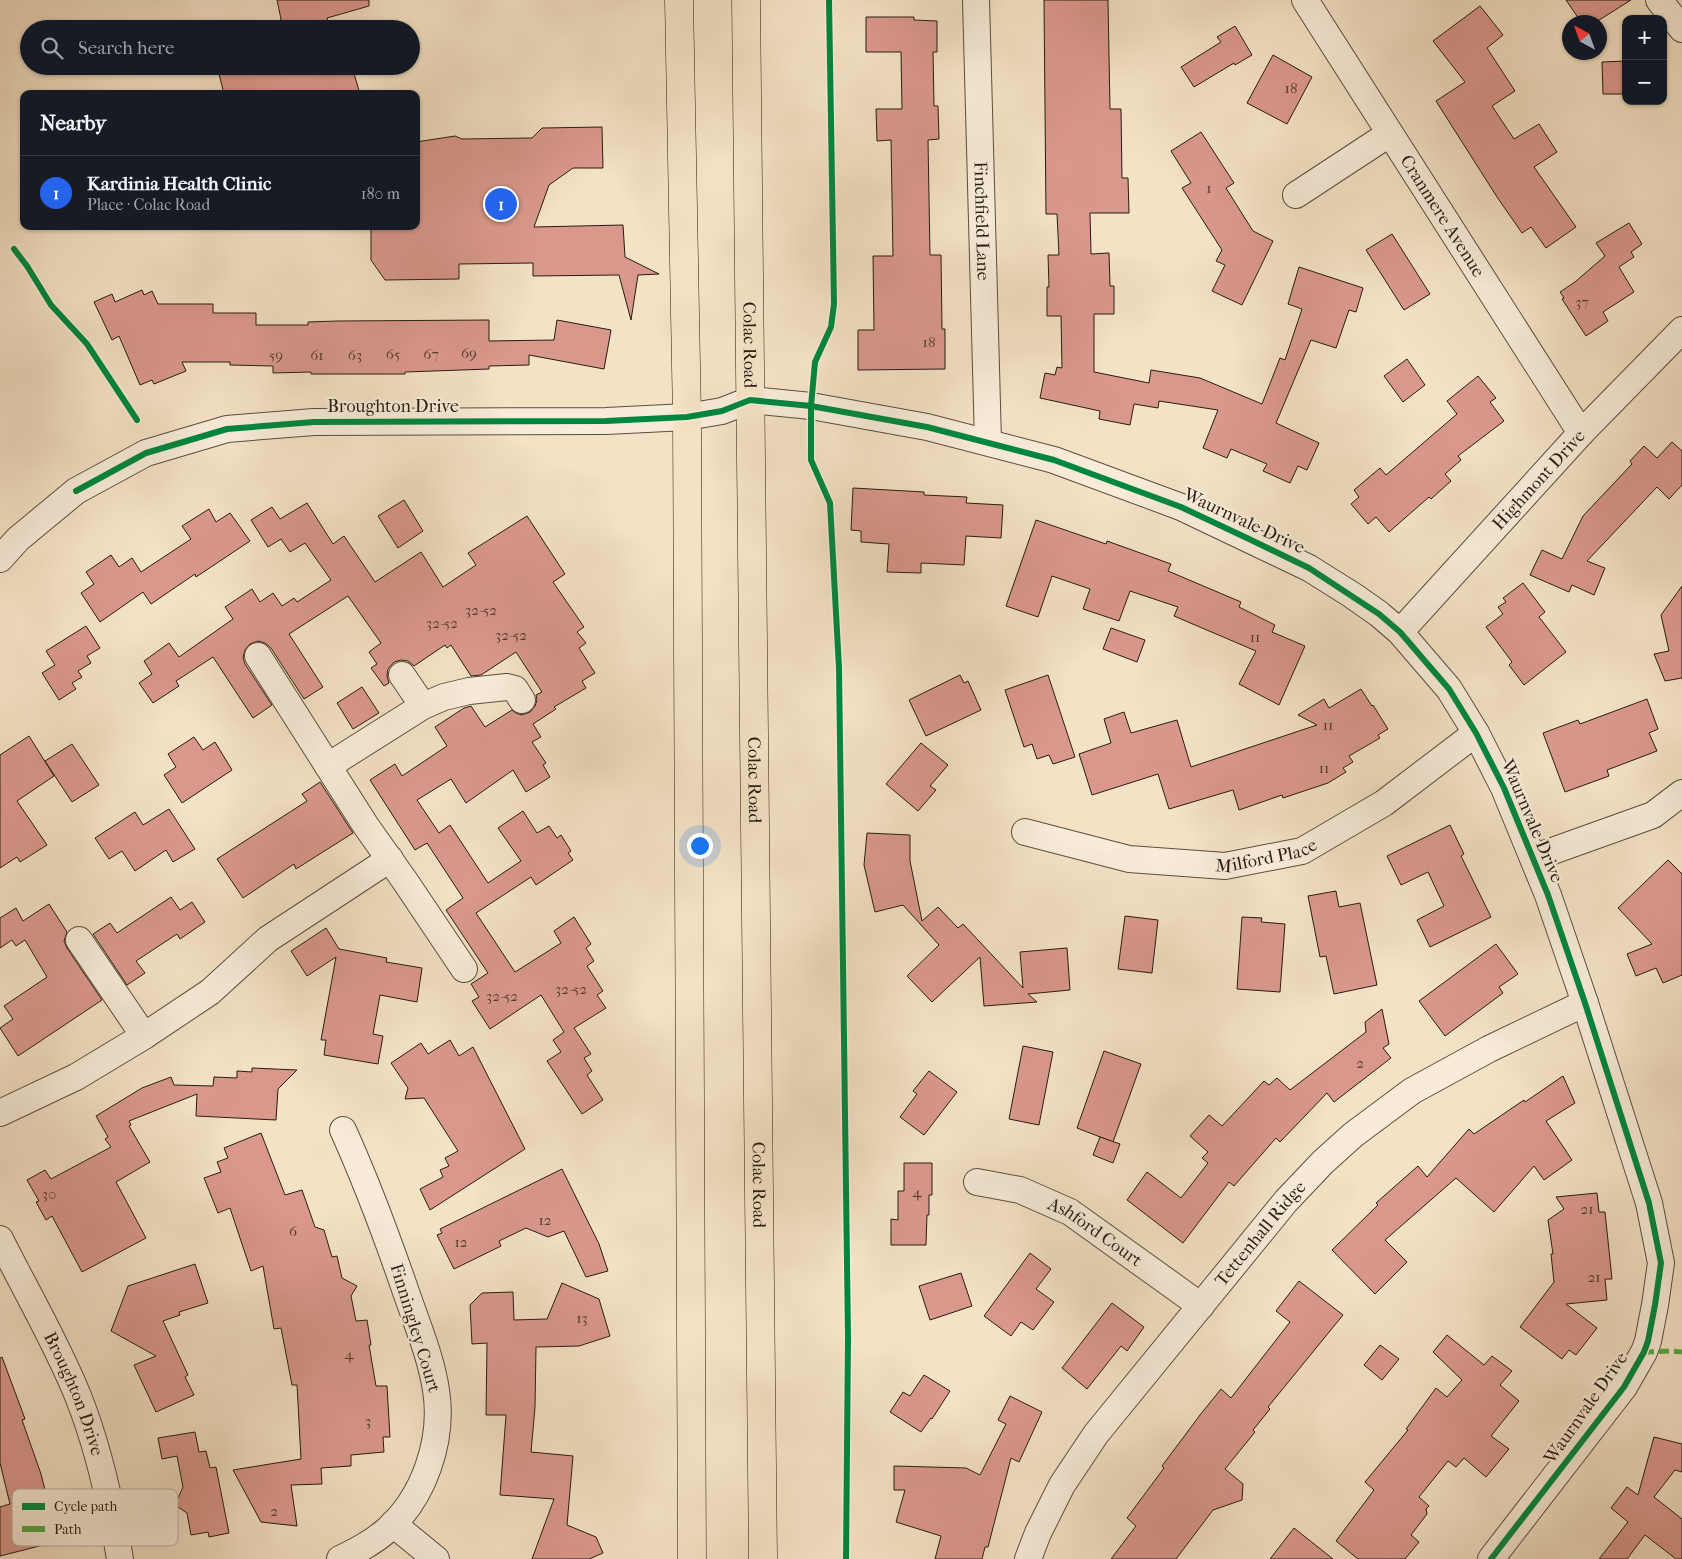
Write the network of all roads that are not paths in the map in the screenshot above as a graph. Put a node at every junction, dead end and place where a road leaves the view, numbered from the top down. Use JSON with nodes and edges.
{"nodes":[{"id":1,"x":679,"y":0,"type":"edge"},
{"id":2,"x":746,"y":0,"type":"edge"},
{"id":3,"x":976,"y":0,"type":"edge"},
{"id":4,"x":1305,"y":0,"type":"edge"},
{"id":5,"x":1659,"y":0,"type":"edge"},
{"id":6,"x":1682,"y":29,"type":"edge"},
{"id":7,"x":1389,"y":134,"type":"junction"},
{"id":8,"x":1296,"y":195,"type":"dead end"},
{"id":9,"x":1682,"y":330,"type":"edge"},
{"id":10,"x":750,"y":400,"type":"junction"},
{"id":11,"x":722,"y":411,"type":"joint"},
{"id":12,"x":687,"y":418,"type":"junction"},
{"id":13,"x":1580,"y":433,"type":"junction"},
{"id":14,"x":988,"y":442,"type":"junction"},
{"id":15,"x":0,"y":559,"type":"edge"},
{"id":16,"x":1400,"y":632,"type":"junction"},
{"id":17,"x":258,"y":656,"type":"dead end"},
{"id":18,"x":402,"y":675,"type":"dead end"},
{"id":19,"x":522,"y":700,"type":"dead end"},
{"id":20,"x":423,"y":706,"type":"junction"},
{"id":21,"x":1476,"y":733,"type":"junction"},
{"id":22,"x":328,"y":766,"type":"junction"},
{"id":23,"x":1682,"y":793,"type":"edge"},
{"id":24,"x":1025,"y":832,"type":"dead end"},
{"id":25,"x":1533,"y":858,"type":"junction"},
{"id":26,"x":390,"y":860,"type":"junction"},
{"id":27,"x":79,"y":940,"type":"dead end"},
{"id":28,"x":464,"y":969,"type":"dead end"},
{"id":29,"x":1585,"y":1003,"type":"junction"},
{"id":30,"x":144,"y":1036,"type":"junction"},
{"id":31,"x":0,"y":1112,"type":"edge"},
{"id":32,"x":343,"y":1130,"type":"dead end"},
{"id":33,"x":977,"y":1182,"type":"dead end"},
{"id":34,"x":0,"y":1239,"type":"edge"},
{"id":35,"x":7,"y":1271,"type":"edge"},
{"id":36,"x":1201,"y":1306,"type":"junction"},
{"id":37,"x":107,"y":1489,"type":"edge"},
{"id":38,"x":393,"y":1524,"type":"junction"},
{"id":39,"x":118,"y":1546,"type":"edge"},
{"id":40,"x":120,"y":1559,"type":"edge"},
{"id":41,"x":340,"y":1559,"type":"edge"},
{"id":42,"x":436,"y":1559,"type":"edge"},
{"id":43,"x":692,"y":1559,"type":"edge"},
{"id":44,"x":763,"y":1559,"type":"edge"},
{"id":45,"x":1028,"y":1559,"type":"edge"},
{"id":46,"x":1491,"y":1559,"type":"edge"}],
"edges":[{"from":1,"to":12,"type":"highway"},
{"from":2,"to":10,"type":"highway","name":"Colac Road"},
{"from":3,"to":14,"type":"street","name":"Finchfield Lane"},
{"from":4,"to":7,"type":"street","name":"Cranmere Avenue"},
{"from":5,"to":6,"type":"street"},
{"from":7,"to":8,"type":"street"},
{"from":7,"to":13,"type":"street","name":"Cranmere Avenue"},
{"from":9,"to":13,"type":"street","name":"Highmont Drive"},
{"from":10,"to":11,"type":"street","name":"Waurnvale Drive"},
{"from":10,"to":14,"type":"street","name":"Waurnvale Drive"},
{"from":10,"to":44,"type":"highway","name":"Colac Road"},
{"from":11,"to":12,"type":"street","name":"Broughton Drive"},
{"from":12,"to":15,"type":"street","name":"Broughton Drive"},
{"from":12,"to":43,"type":"highway"},
{"from":13,"to":16,"type":"street","name":"Highmont Drive"},
{"from":14,"to":16,"type":"street","name":"Waurnvale Drive"},
{"from":16,"to":21,"type":"street","name":"Waurnvale Drive"},
{"from":17,"to":22,"type":"street"},
{"from":18,"to":20,"type":"street"},
{"from":19,"to":20,"type":"street"},
{"from":20,"to":22,"type":"street"},
{"from":21,"to":24,"type":"street","name":"Milford Place"},
{"from":21,"to":25,"type":"street","name":"Waurnvale Drive"},
{"from":22,"to":26,"type":"street"},
{"from":23,"to":25,"type":"street"},
{"from":25,"to":29,"type":"street","name":"Waurnvale Drive"},
{"from":26,"to":28,"type":"street"},
{"from":26,"to":30,"type":"street"},
{"from":27,"to":30,"type":"street"},
{"from":29,"to":36,"type":"street","name":"Tettenhall Ridge"},
{"from":29,"to":46,"type":"street","name":"Waurnvale Drive"},
{"from":30,"to":31,"type":"street"},
{"from":32,"to":38,"type":"street","name":"Finningley Court"},
{"from":33,"to":36,"type":"street","name":"Ashford Court"},
{"from":34,"to":35,"type":"street","name":"Broughton Drive"},
{"from":35,"to":37,"type":"street","name":"Broughton Drive"},
{"from":36,"to":45,"type":"street","name":"Tettenhall Ridge"},
{"from":38,"to":41,"type":"street","name":"Finningley Court"},
{"from":38,"to":42,"type":"street"},
{"from":39,"to":40,"type":"street","name":"Broughton Drive"}]}
